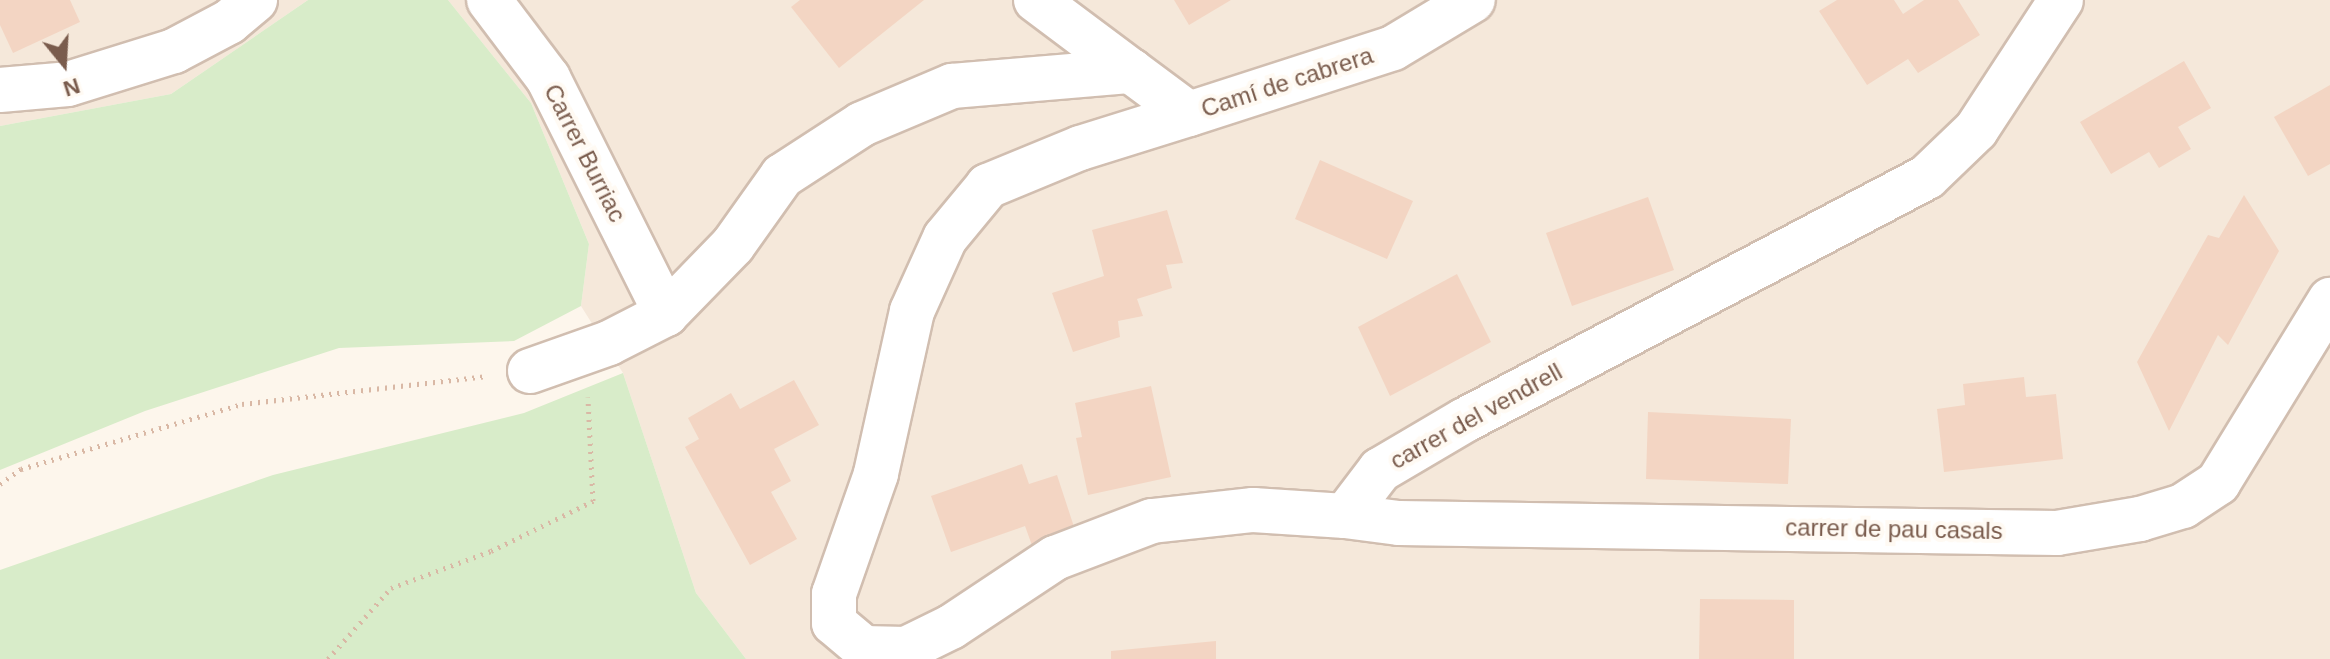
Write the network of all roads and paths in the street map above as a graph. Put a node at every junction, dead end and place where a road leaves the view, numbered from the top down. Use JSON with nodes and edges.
{"nodes":[{"id":1,"x":255,"y":0,"type":"edge"},
{"id":2,"x":489,"y":0,"type":"edge"},
{"id":3,"x":1036,"y":0,"type":"edge"},
{"id":4,"x":1473,"y":0,"type":"edge"},
{"id":5,"x":2061,"y":0,"type":"edge"},
{"id":6,"x":1131,"y":71,"type":"junction"},
{"id":7,"x":0,"y":90,"type":"edge"},
{"id":8,"x":1189,"y":114,"type":"junction"},
{"id":9,"x":2330,"y":300,"type":"edge"},
{"id":10,"x":666,"y":314,"type":"junction"},
{"id":11,"x":585,"y":351,"type":"junction"},
{"id":12,"x":530,"y":371,"type":"joint"},
{"id":13,"x":0,"y":484,"type":"edge"},
{"id":14,"x":1345,"y":516,"type":"junction"},
{"id":15,"x":328,"y":659,"type":"edge"}],
"edges":[{"from":1,"to":7,"type":"street"},
{"from":2,"to":10,"type":"street","name":"Carrer Burriac"},
{"from":3,"to":6,"type":"street","name":"Camí de cabrera"},
{"from":4,"to":8,"type":"street","name":"Camí de cabrera"},
{"from":5,"to":14,"type":"street","name":"carrer del vendrell"},
{"from":6,"to":8,"type":"street","name":"Camí de cabrera"},
{"from":6,"to":10,"type":"street"},
{"from":8,"to":14,"type":"street"},
{"from":9,"to":14,"type":"street","name":"carrer de pau casals"},
{"from":10,"to":11,"type":"street"},
{"from":11,"to":12,"type":"street"},
{"from":11,"to":15,"type":"path"},
{"from":12,"to":13,"type":"path"}]}
